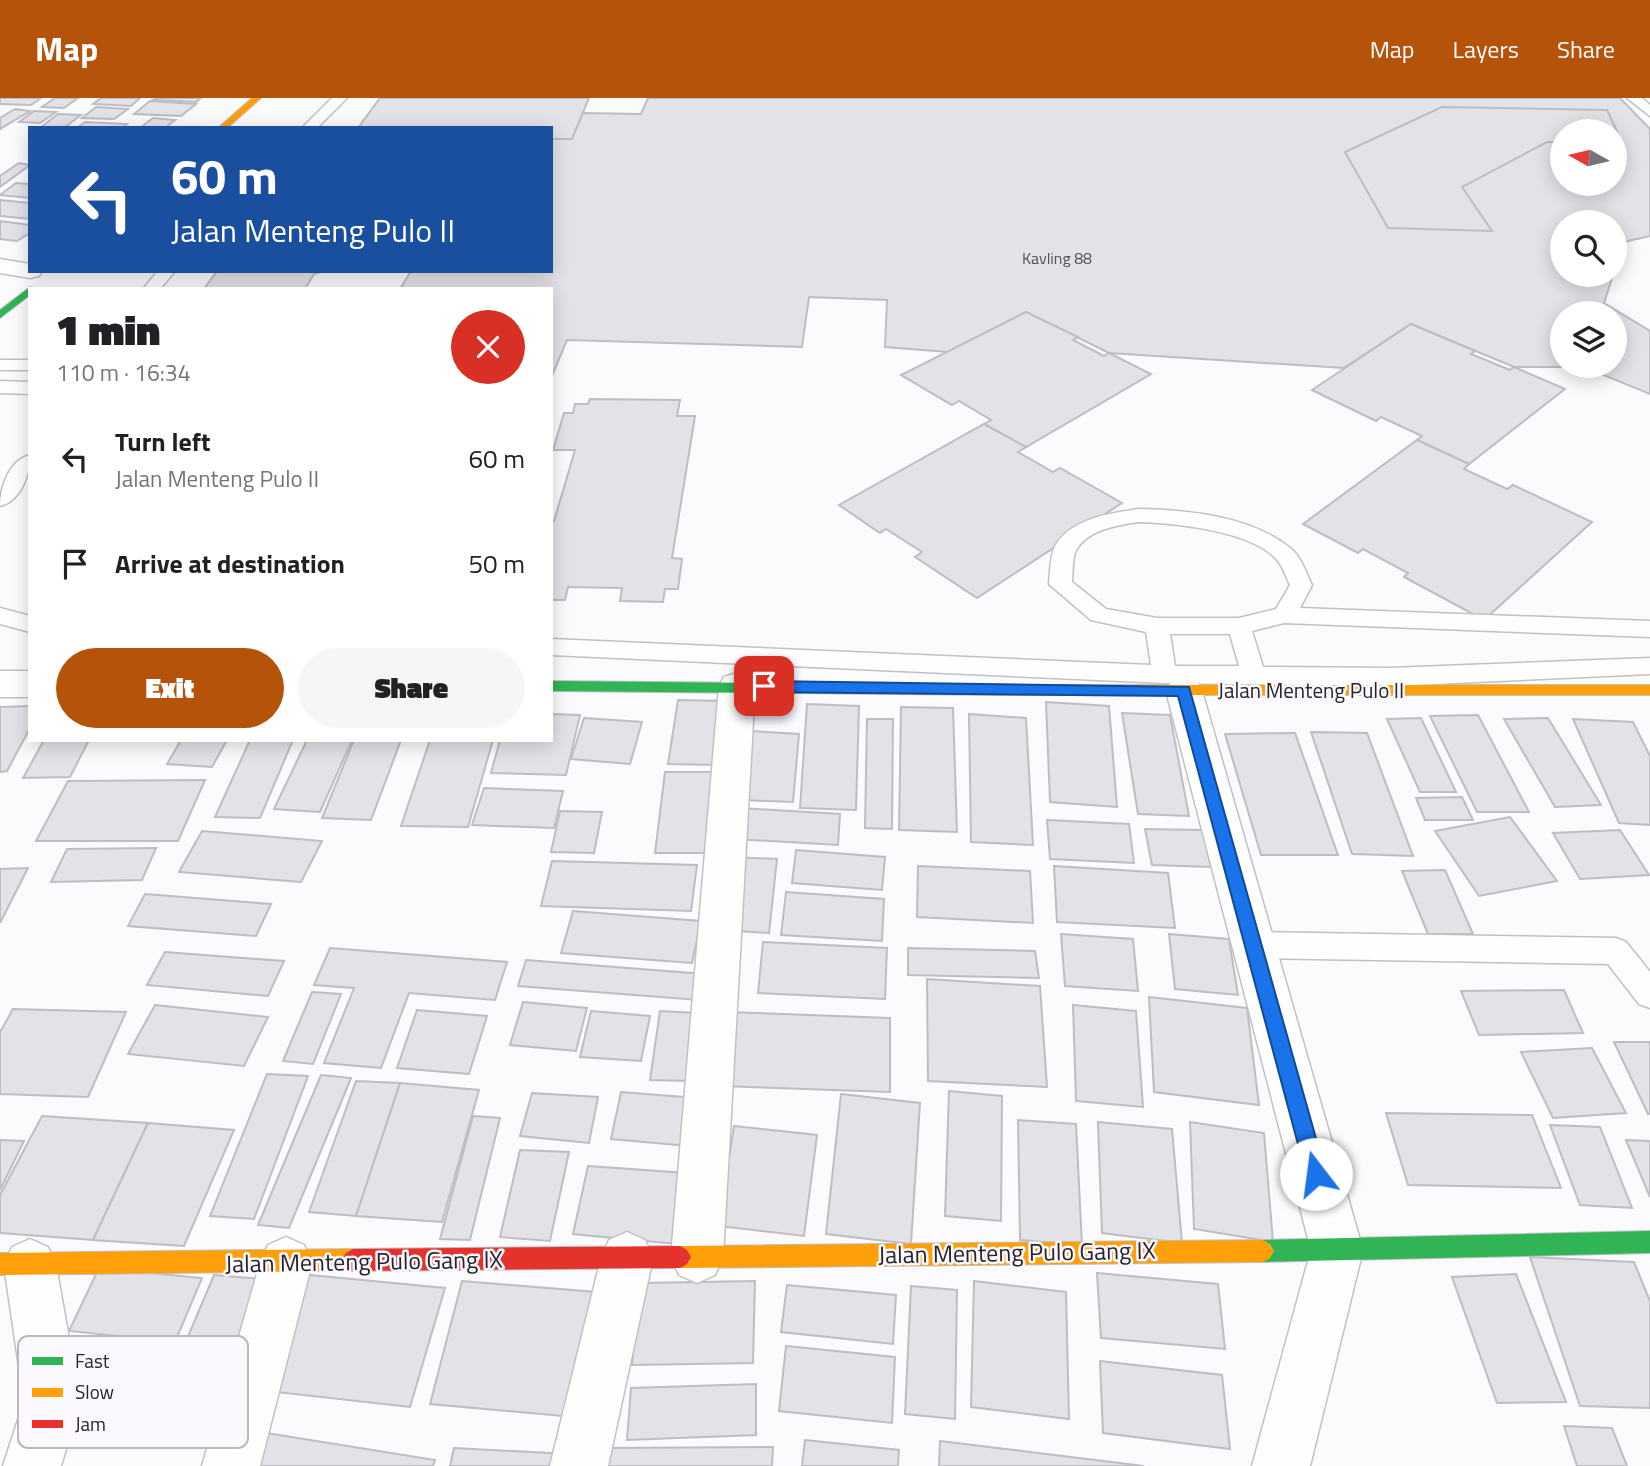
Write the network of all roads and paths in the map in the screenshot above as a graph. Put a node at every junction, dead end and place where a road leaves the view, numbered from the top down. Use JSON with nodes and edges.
{"nodes":[{"id":1,"x":257,"y":98,"type":"edge"},
{"id":2,"x":340,"y":98,"type":"edge"},
{"id":3,"x":1634,"y":98,"type":"edge"},
{"id":4,"x":1650,"y":113,"type":"edge"},
{"id":5,"x":224,"y":126,"type":"edge"},
{"id":6,"x":311,"y":126,"type":"edge"},
{"id":7,"x":0,"y":266,"type":"edge"},
{"id":8,"x":165,"y":273,"type":"edge"},
{"id":9,"x":35,"y":279,"type":"edge"},
{"id":10,"x":153,"y":287,"type":"edge"},
{"id":11,"x":0,"y":315,"type":"edge"},
{"id":12,"x":0,"y":365,"type":"edge"},
{"id":13,"x":28,"y":365,"type":"edge"},
{"id":14,"x":0,"y":387,"type":"edge"},
{"id":15,"x":28,"y":388,"type":"edge"},
{"id":16,"x":28,"y":464,"type":"edge"},
{"id":17,"x":0,"y":500,"type":"edge"},
{"id":18,"x":1284,"y":615,"type":"junction"},
{"id":19,"x":0,"y":616,"type":"edge"},
{"id":20,"x":28,"y":623,"type":"edge"},
{"id":21,"x":1239,"y":625,"type":"junction"},
{"id":22,"x":1157,"y":626,"type":"junction"},
{"id":23,"x":1650,"y":629,"type":"edge"},
{"id":24,"x":553,"y":648,"type":"edge"},
{"id":25,"x":1650,"y":666,"type":"edge"},
{"id":26,"x":1253,"y":675,"type":"junction"},
{"id":27,"x":1174,"y":682,"type":"junction"},
{"id":28,"x":0,"y":684,"type":"edge"},
{"id":29,"x":28,"y":684,"type":"edge"},
{"id":30,"x":553,"y":685,"type":"edge"},
{"id":31,"x":737,"y":686,"type":"junction"},
{"id":32,"x":1650,"y":690,"type":"edge"},
{"id":33,"x":1254,"y":945,"type":"junction"},
{"id":34,"x":1650,"y":995,"type":"edge"},
{"id":35,"x":1650,"y":1242,"type":"edge"},
{"id":36,"x":1337,"y":1250,"type":"junction"},
{"id":37,"x":697,"y":1257,"type":"junction"},
{"id":38,"x":627,"y":1258,"type":"junction"},
{"id":39,"x":286,"y":1263,"type":"junction"},
{"id":40,"x":15,"y":1265,"type":"edge"},
{"id":41,"x":34,"y":1336,"type":"edge"},
{"id":42,"x":248,"y":1403,"type":"edge"},
{"id":43,"x":38,"y":1448,"type":"edge"},
{"id":44,"x":236,"y":1448,"type":"edge"},
{"id":45,"x":32,"y":1466,"type":"edge"},
{"id":46,"x":231,"y":1466,"type":"edge"},
{"id":47,"x":579,"y":1466,"type":"edge"},
{"id":48,"x":1281,"y":1466,"type":"edge"}],
"edges":[{"from":1,"to":5,"type":"street"},
{"from":2,"to":6,"type":"lane"},
{"from":3,"to":4,"type":"lane"},
{"from":7,"to":9,"type":"street"},
{"from":8,"to":10,"type":"lane"},
{"from":9,"to":11,"type":"street"},
{"from":12,"to":13,"type":"lane"},
{"from":14,"to":15,"type":"lane"},
{"from":16,"to":17,"type":"lane"},
{"from":18,"to":21,"type":"lane"},
{"from":18,"to":22,"type":"lane"},
{"from":18,"to":23,"type":"lane"},
{"from":19,"to":20,"type":"lane"},
{"from":21,"to":22,"type":"lane"},
{"from":21,"to":26,"type":"lane"},
{"from":22,"to":27,"type":"lane"},
{"from":24,"to":27,"type":"lane"},
{"from":25,"to":26,"type":"lane"},
{"from":26,"to":27,"type":"lane"},
{"from":27,"to":31,"type":"street","name":"Jalan Menteng Pulo II"},
{"from":27,"to":32,"type":"street","name":"Jalan Menteng Pulo II"},
{"from":27,"to":33,"type":"street"},
{"from":28,"to":29,"type":"street"},
{"from":30,"to":31,"type":"street","name":"Jalan Menteng Pulo II"},
{"from":31,"to":37,"type":"street"},
{"from":33,"to":34,"type":"lane"},
{"from":33,"to":36,"type":"street"},
{"from":35,"to":36,"type":"street","name":"Jalan Menteng Pulo Gang IX"},
{"from":36,"to":37,"type":"street","name":"Jalan Menteng Pulo Gang IX"},
{"from":36,"to":48,"type":"street"},
{"from":37,"to":38,"type":"street","name":"Jalan Menteng Pulo Gang IX"},
{"from":38,"to":39,"type":"street","name":"Jalan Menteng Pulo Gang IX"},
{"from":38,"to":47,"type":"street"},
{"from":39,"to":40,"type":"street","name":"Jalan Menteng Pulo Gang IX"},
{"from":39,"to":42,"type":"street"},
{"from":40,"to":41,"type":"street","name":"Jalan Menteng Pulo Gang IX"},
{"from":43,"to":45,"type":"street","name":"Jalan Menteng Pulo Gang IX"},
{"from":44,"to":46,"type":"street"}]}
